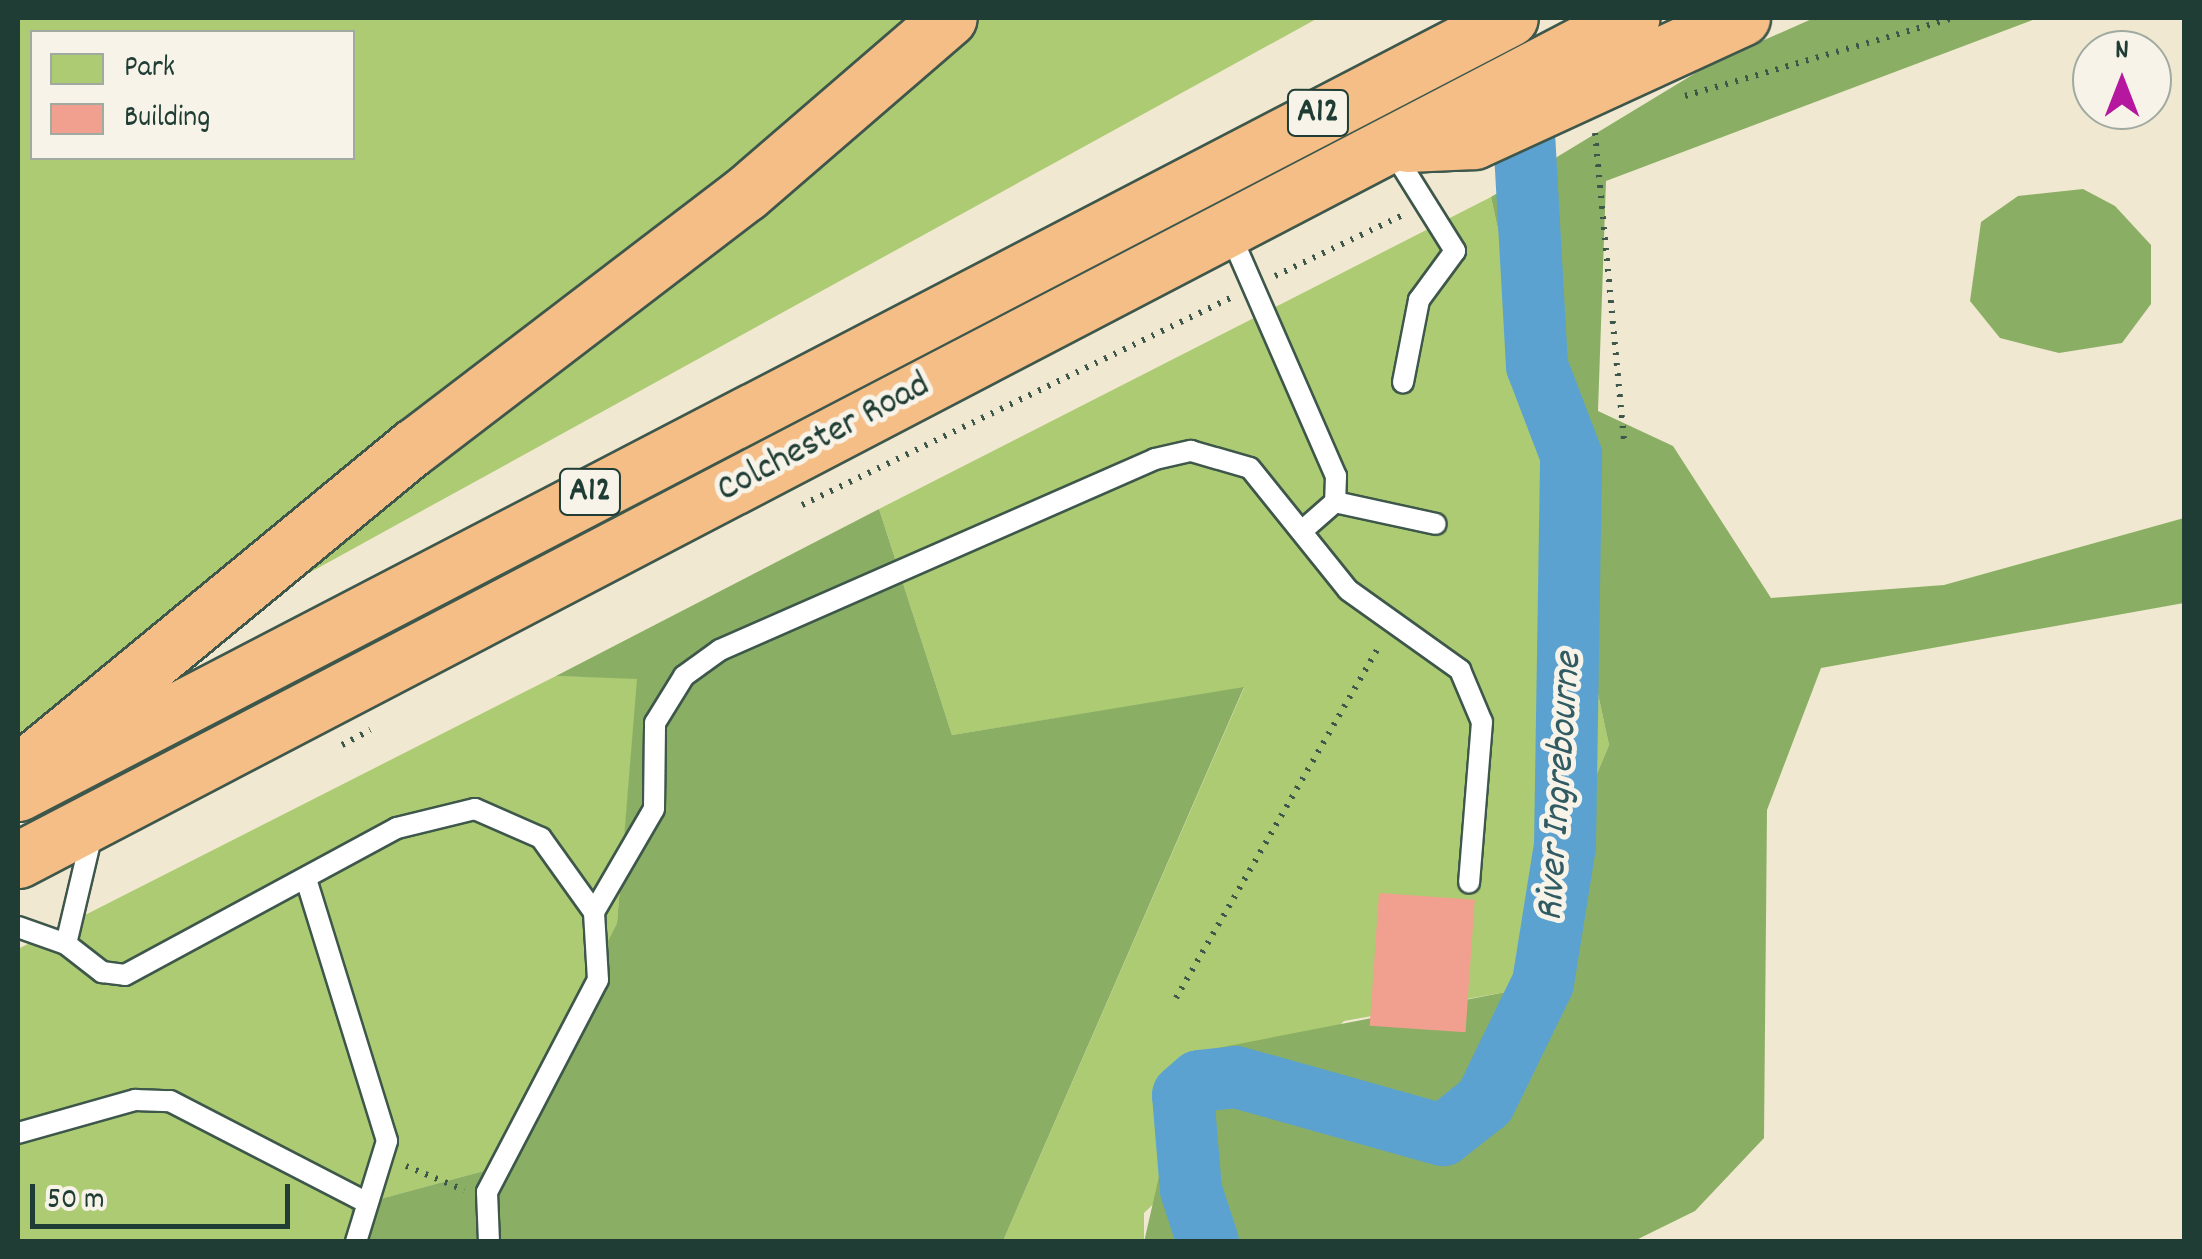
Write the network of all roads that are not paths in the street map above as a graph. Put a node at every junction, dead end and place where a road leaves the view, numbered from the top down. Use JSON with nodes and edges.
{"nodes":[{"id":1,"x":949,"y":18,"type":"edge"},
{"id":2,"x":1631,"y":18,"type":"edge"},
{"id":3,"x":1742,"y":18,"type":"edge"},
{"id":4,"x":1492,"y":26,"type":"edge"},
{"id":5,"x":1584,"y":103,"type":"junction"},
{"id":6,"x":1388,"y":145,"type":"junction"},
{"id":7,"x":1227,"y":227,"type":"junction"},
{"id":8,"x":1403,"y":382,"type":"dead end"},
{"id":9,"x":1335,"y":502,"type":"junction"},
{"id":10,"x":1436,"y":524,"type":"dead end"},
{"id":11,"x":1302,"y":530,"type":"junction"},
{"id":12,"x":18,"y":775,"type":"edge"},
{"id":13,"x":18,"y":793,"type":"edge"},
{"id":14,"x":98,"y":818,"type":"junction"},
{"id":15,"x":18,"y":860,"type":"edge"},
{"id":16,"x":306,"y":879,"type":"junction"},
{"id":17,"x":1468,"y":882,"type":"dead end"},
{"id":18,"x":594,"y":912,"type":"junction"},
{"id":19,"x":18,"y":927,"type":"edge"},
{"id":20,"x":66,"y":944,"type":"junction"},
{"id":21,"x":18,"y":1133,"type":"edge"},
{"id":22,"x":362,"y":1200,"type":"junction"},
{"id":23,"x":356,"y":1242,"type":"edge"},
{"id":24,"x":489,"y":1242,"type":"edge"}],
"edges":[{"from":1,"to":12,"type":"highway"},
{"from":2,"to":5,"type":"highway","number":"A12"},
{"from":3,"to":5,"type":"highway","number":"A12"},
{"from":4,"to":13,"type":"highway","name":"Colchester Road","number":"A12"},
{"from":5,"to":6,"type":"highway","number":"A12"},
{"from":6,"to":7,"type":"highway","name":"Colchester Road","number":"A12"},
{"from":6,"to":8,"type":"lane"},
{"from":7,"to":9,"type":"lane"},
{"from":7,"to":14,"type":"highway","name":"Colchester Road","number":"A12"},
{"from":9,"to":10,"type":"lane"},
{"from":9,"to":11,"type":"lane"},
{"from":11,"to":17,"type":"lane"},
{"from":11,"to":18,"type":"lane"},
{"from":14,"to":15,"type":"highway","name":"Colchester Road","number":"A12"},
{"from":14,"to":20,"type":"lane"},
{"from":16,"to":18,"type":"lane"},
{"from":16,"to":20,"type":"lane"},
{"from":16,"to":22,"type":"lane"},
{"from":18,"to":24,"type":"lane"},
{"from":19,"to":20,"type":"lane"},
{"from":21,"to":22,"type":"lane"},
{"from":22,"to":23,"type":"lane"}]}
